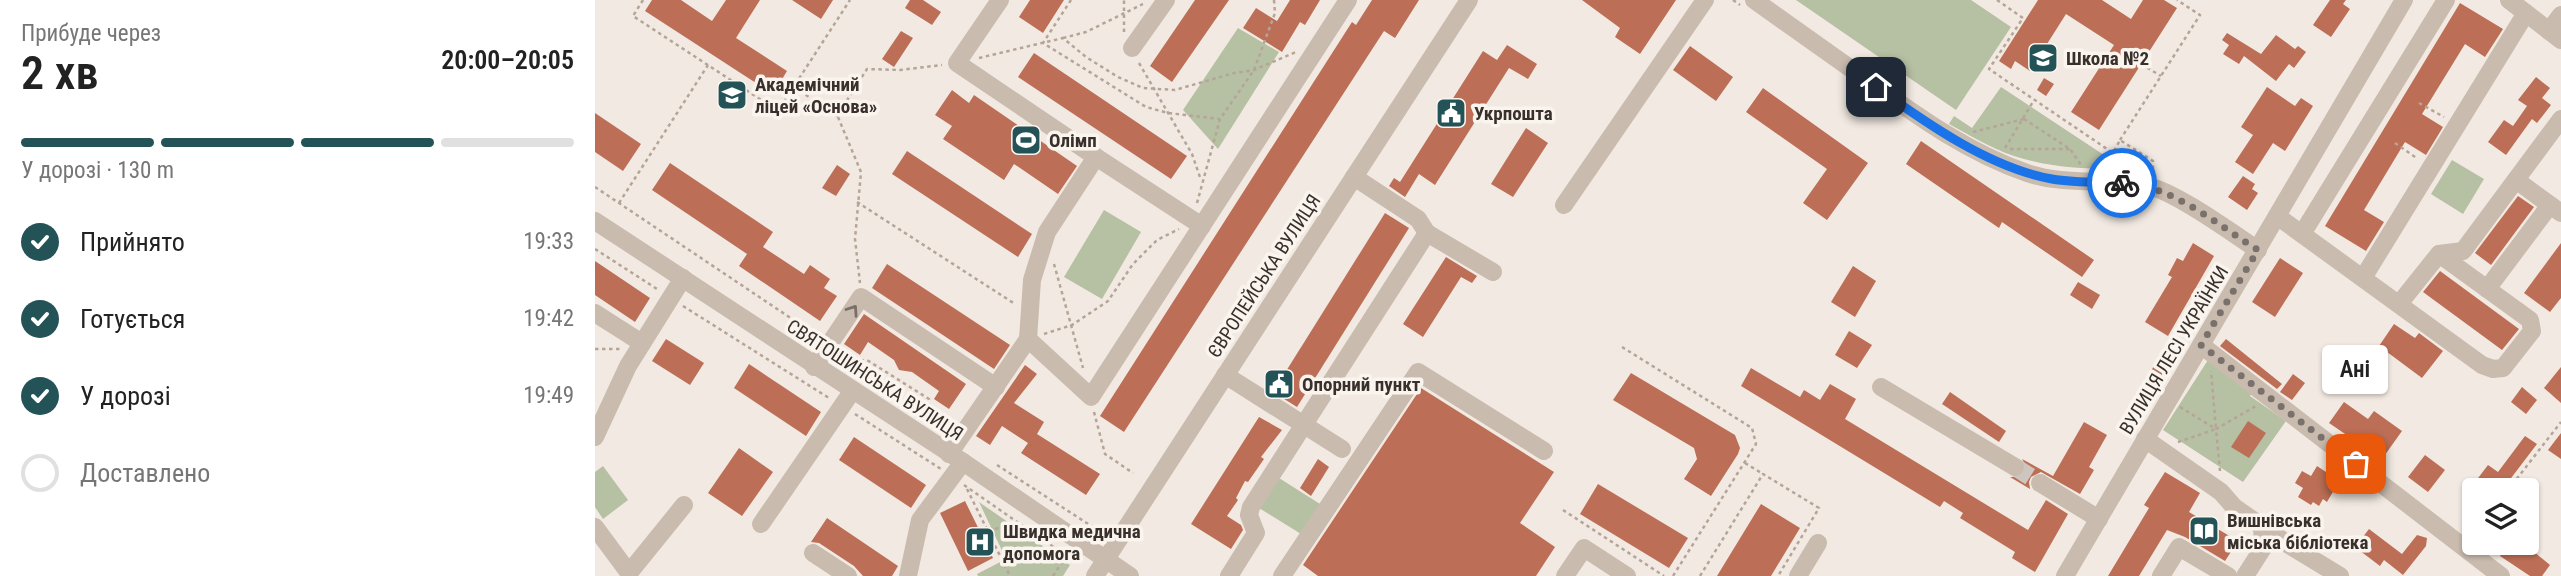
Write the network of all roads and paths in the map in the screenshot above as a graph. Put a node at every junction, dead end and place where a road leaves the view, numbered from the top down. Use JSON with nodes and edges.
{"nodes":[{"id":1,"x":643,"y":0,"type":"edge"},
{"id":2,"x":850,"y":0,"type":"edge"},
{"id":3,"x":1000,"y":0,"type":"edge"},
{"id":4,"x":1071,"y":0,"type":"edge"},
{"id":5,"x":1125,"y":0,"type":"edge"},
{"id":6,"x":1151,"y":0,"type":"edge"},
{"id":7,"x":1166,"y":0,"type":"edge"},
{"id":8,"x":1348,"y":0,"type":"edge"},
{"id":9,"x":1469,"y":0,"type":"edge"},
{"id":10,"x":1705,"y":0,"type":"edge"},
{"id":11,"x":1754,"y":0,"type":"edge"},
{"id":12,"x":1997,"y":0,"type":"edge"},
{"id":13,"x":2177,"y":0,"type":"edge"},
{"id":14,"x":2404,"y":0,"type":"edge"},
{"id":15,"x":2446,"y":0,"type":"edge"},
{"id":16,"x":2509,"y":0,"type":"edge"},
{"id":17,"x":2526,"y":13,"type":"junction"},
{"id":18,"x":1123,"y":14,"type":"junction"},
{"id":19,"x":2561,"y":15,"type":"edge"},
{"id":20,"x":2555,"y":35,"type":"edge"},
{"id":21,"x":1063,"y":38,"type":"junction"},
{"id":22,"x":1321,"y":41,"type":"junction"},
{"id":23,"x":1043,"y":43,"type":"junction"},
{"id":24,"x":1132,"y":48,"type":"junction"},
{"id":25,"x":957,"y":63,"type":"junction"},
{"id":26,"x":2141,"y":64,"type":"dead end"},
{"id":27,"x":708,"y":65,"type":"junction"},
{"id":28,"x":2161,"y":76,"type":"junction"},
{"id":29,"x":794,"y":87,"type":"junction"},
{"id":30,"x":2034,"y":100,"type":"junction"},
{"id":31,"x":2419,"y":103,"type":"dead end"},
{"id":32,"x":1168,"y":113,"type":"junction"},
{"id":33,"x":837,"y":116,"type":"junction"},
{"id":34,"x":1220,"y":119,"type":"dead end"},
{"id":35,"x":2024,"y":119,"type":"junction"},
{"id":36,"x":2561,"y":119,"type":"edge"},
{"id":37,"x":2457,"y":125,"type":"junction"},
{"id":38,"x":1982,"y":138,"type":"dead end"},
{"id":39,"x":2555,"y":139,"type":"edge"},
{"id":40,"x":2120,"y":140,"type":"junction"},
{"id":41,"x":2395,"y":143,"type":"dead end"},
{"id":42,"x":2005,"y":149,"type":"junction"},
{"id":43,"x":2070,"y":149,"type":"junction"},
{"id":44,"x":2023,"y":156,"type":"dead end"},
{"id":45,"x":1096,"y":158,"type":"junction"},
{"id":46,"x":2070,"y":164,"type":"dead end"},
{"id":47,"x":2431,"y":168,"type":"junction"},
{"id":48,"x":1354,"y":177,"type":"junction"},
{"id":49,"x":2516,"y":180,"type":"junction"},
{"id":50,"x":1202,"y":182,"type":"dead end"},
{"id":51,"x":595,"y":187,"type":"edge"},
{"id":52,"x":2152,"y":187,"type":"junction"},
{"id":53,"x":857,"y":202,"type":"junction"},
{"id":54,"x":619,"y":203,"type":"junction"},
{"id":55,"x":1564,"y":205,"type":"dead end"},
{"id":56,"x":2555,"y":209,"type":"edge"},
{"id":57,"x":2277,"y":216,"type":"junction"},
{"id":58,"x":595,"y":221,"type":"edge"},
{"id":59,"x":1202,"y":226,"type":"junction"},
{"id":60,"x":1427,"y":233,"type":"junction"},
{"id":61,"x":2302,"y":234,"type":"junction"},
{"id":62,"x":2258,"y":250,"type":"junction"},
{"id":63,"x":2439,"y":254,"type":"junction"},
{"id":64,"x":1054,"y":261,"type":"dead end"},
{"id":65,"x":1493,"y":272,"type":"dead end"},
{"id":66,"x":683,"y":278,"type":"junction"},
{"id":67,"x":2363,"y":278,"type":"junction"},
{"id":68,"x":2487,"y":289,"type":"junction"},
{"id":69,"x":862,"y":297,"type":"junction"},
{"id":70,"x":2399,"y":304,"type":"junction"},
{"id":71,"x":595,"y":313,"type":"edge"},
{"id":72,"x":1030,"y":314,"type":"junction"},
{"id":73,"x":1028,"y":339,"type":"junction"},
{"id":74,"x":830,"y":344,"type":"junction"},
{"id":75,"x":641,"y":346,"type":"junction"},
{"id":76,"x":1622,"y":347,"type":"dead end"},
{"id":77,"x":2205,"y":348,"type":"junction"},
{"id":78,"x":595,"y":349,"type":"edge"},
{"id":79,"x":814,"y":367,"type":"junction"},
{"id":80,"x":1225,"y":375,"type":"junction"},
{"id":81,"x":996,"y":387,"type":"junction"},
{"id":82,"x":1881,"y":387,"type":"dead end"},
{"id":83,"x":853,"y":390,"type":"junction"},
{"id":84,"x":1091,"y":397,"type":"junction"},
{"id":85,"x":2270,"y":397,"type":"junction"},
{"id":86,"x":2168,"y":400,"type":"junction"},
{"id":87,"x":2561,"y":422,"type":"edge"},
{"id":88,"x":1304,"y":424,"type":"junction"},
{"id":89,"x":937,"y":426,"type":"dead end"},
{"id":90,"x":2216,"y":429,"type":"junction"},
{"id":91,"x":595,"y":437,"type":"edge"},
{"id":92,"x":2152,"y":444,"type":"junction"},
{"id":93,"x":1342,"y":449,"type":"dead end"},
{"id":94,"x":1544,"y":452,"type":"dead end"},
{"id":95,"x":956,"y":458,"type":"junction"},
{"id":96,"x":993,"y":462,"type":"dead end"},
{"id":97,"x":1744,"y":462,"type":"junction"},
{"id":98,"x":2015,"y":467,"type":"tunnel mouth"},
{"id":99,"x":1133,"y":473,"type":"dead end"},
{"id":100,"x":1763,"y":474,"type":"junction"},
{"id":101,"x":2517,"y":478,"type":"edge"},
{"id":102,"x":2040,"y":483,"type":"tunnel mouth"},
{"id":103,"x":965,"y":486,"type":"dead end"},
{"id":104,"x":2221,"y":492,"type":"junction"},
{"id":105,"x":684,"y":505,"type":"dead end"},
{"id":106,"x":1563,"y":510,"type":"dead end"},
{"id":107,"x":2099,"y":519,"type":"junction"},
{"id":108,"x":761,"y":524,"type":"dead end"},
{"id":109,"x":1020,"y":524,"type":"dead end"},
{"id":110,"x":2262,"y":526,"type":"junction"},
{"id":111,"x":595,"y":527,"type":"edge"},
{"id":112,"x":1096,"y":529,"type":"dead end"},
{"id":113,"x":988,"y":530,"type":"junction"},
{"id":114,"x":1818,"y":543,"type":"dead end"},
{"id":115,"x":813,"y":553,"type":"dead end"},
{"id":116,"x":1066,"y":556,"type":"dead end"},
{"id":117,"x":1105,"y":561,"type":"junction"},
{"id":118,"x":848,"y":576,"type":"edge"},
{"id":119,"x":908,"y":576,"type":"edge"},
{"id":120,"x":1010,"y":576,"type":"edge"},
{"id":121,"x":1053,"y":576,"type":"edge"},
{"id":122,"x":1095,"y":576,"type":"edge"},
{"id":123,"x":1130,"y":576,"type":"edge"},
{"id":124,"x":1229,"y":576,"type":"edge"},
{"id":125,"x":1282,"y":576,"type":"edge"},
{"id":126,"x":1565,"y":576,"type":"edge"},
{"id":127,"x":1627,"y":576,"type":"edge"},
{"id":128,"x":1664,"y":576,"type":"edge"},
{"id":129,"x":1673,"y":576,"type":"edge"},
{"id":130,"x":1700,"y":576,"type":"edge"},
{"id":131,"x":1778,"y":576,"type":"edge"},
{"id":132,"x":1798,"y":576,"type":"edge"},
{"id":133,"x":2065,"y":576,"type":"edge"},
{"id":134,"x":2161,"y":576,"type":"edge"},
{"id":135,"x":2228,"y":576,"type":"edge"},
{"id":136,"x":2245,"y":576,"type":"edge"},
{"id":137,"x":2340,"y":576,"type":"edge"},
{"id":138,"x":2501,"y":576,"type":"edge"}],
"edges":[{"from":1,"to":27,"type":"path"},
{"from":2,"to":29,"type":"path"},
{"from":3,"to":25,"type":"street"},
{"from":4,"to":23,"type":"path"},
{"from":5,"to":18,"type":"path"},
{"from":6,"to":18,"type":"path"},
{"from":7,"to":24,"type":"street"},
{"from":8,"to":22,"type":"street"},
{"from":9,"to":48,"type":"street","name":"ЄВРОПЕЙСЬКА ВУЛИЦЯ"},
{"from":10,"to":55,"type":"street"},
{"from":11,"to":52,"type":"street"},
{"from":12,"to":30,"type":"path"},
{"from":13,"to":28,"type":"path"},
{"from":14,"to":57,"type":"street","name":"ВУЛИЦЯ ЛЕСІ УКРАЇНКИ"},
{"from":15,"to":61,"type":"street"},
{"from":16,"to":17,"type":"street"},
{"from":17,"to":20,"type":"street"},
{"from":17,"to":37,"type":"street"},
{"from":18,"to":21,"type":"path"},
{"from":18,"to":24,"type":"path"},
{"from":19,"to":20,"type":"street"},
{"from":21,"to":22,"type":"path"},
{"from":21,"to":23,"type":"path"},
{"from":22,"to":59,"type":"street"},
{"from":23,"to":25,"type":"path"},
{"from":23,"to":32,"type":"path"},
{"from":24,"to":32,"type":"path"},
{"from":25,"to":33,"type":"path"},
{"from":25,"to":45,"type":"street"},
{"from":26,"to":28,"type":"path"},
{"from":27,"to":29,"type":"path"},
{"from":27,"to":54,"type":"path"},
{"from":28,"to":40,"type":"path"},
{"from":29,"to":33,"type":"path"},
{"from":30,"to":35,"type":"path"},
{"from":30,"to":40,"type":"path"},
{"from":31,"to":37,"type":"path"},
{"from":32,"to":34,"type":"path"},
{"from":32,"to":50,"type":"path"},
{"from":33,"to":53,"type":"path"},
{"from":35,"to":38,"type":"path"},
{"from":35,"to":42,"type":"path"},
{"from":35,"to":43,"type":"path"},
{"from":36,"to":39,"type":"street"},
{"from":37,"to":47,"type":"street"},
{"from":39,"to":49,"type":"street"},
{"from":40,"to":52,"type":"path"},
{"from":41,"to":47,"type":"path"},
{"from":42,"to":43,"type":"path"},
{"from":42,"to":44,"type":"path"},
{"from":43,"to":46,"type":"path"},
{"from":45,"to":59,"type":"street"},
{"from":45,"to":72,"type":"street"},
{"from":47,"to":67,"type":"street"},
{"from":48,"to":60,"type":"street"},
{"from":48,"to":80,"type":"street","name":"ЄВРОПЕЙСЬКА ВУЛИЦЯ"},
{"from":49,"to":56,"type":"street"},
{"from":49,"to":63,"type":"street"},
{"from":51,"to":54,"type":"path"},
{"from":52,"to":62,"type":"street"},
{"from":53,"to":69,"type":"path"},
{"from":53,"to":72,"type":"path"},
{"from":54,"to":74,"type":"path"},
{"from":56,"to":68,"type":"street"},
{"from":57,"to":61,"type":"street"},
{"from":57,"to":62,"type":"street","name":"ВУЛИЦЯ ЛЕСІ УКРАЇНКИ"},
{"from":58,"to":66,"type":"street","name":"СВЯТОШИНСЬКА ВУЛИЦЯ"},
{"from":59,"to":84,"type":"street"},
{"from":60,"to":65,"type":"street"},
{"from":60,"to":88,"type":"street"},
{"from":61,"to":67,"type":"street"},
{"from":62,"to":77,"type":"street","name":"ВУЛИЦЯ ЛЕСІ УКРАЇНКИ"},
{"from":63,"to":68,"type":"street"},
{"from":63,"to":70,"type":"street"},
{"from":64,"to":84,"type":"path"},
{"from":66,"to":75,"type":"street"},
{"from":66,"to":79,"type":"street","name":"СВЯТОШИНСЬКА ВУЛИЦЯ"},
{"from":67,"to":70,"type":"street"},
{"from":68,"to":70,"type":"street"},
{"from":74,"to":69,"type":"street","one_way":true},
{"from":69,"to":81,"type":"street"},
{"from":71,"to":75,"type":"street"},
{"from":72,"to":73,"type":"street"},
{"from":73,"to":81,"type":"street"},
{"from":73,"to":84,"type":"street"},
{"from":74,"to":79,"type":"street"},
{"from":74,"to":89,"type":"path"},
{"from":75,"to":78,"type":"path"},
{"from":75,"to":91,"type":"street"},
{"from":76,"to":97,"type":"path"},
{"from":77,"to":85,"type":"street"},
{"from":77,"to":86,"type":"street","name":"ВУЛИЦЯ ЛЕСІ УКРАЇНКИ"},
{"from":77,"to":90,"type":"path"},
{"from":79,"to":83,"type":"street","name":"СВЯТОШИНСЬКА ВУЛИЦЯ"},
{"from":80,"to":88,"type":"street"},
{"from":80,"to":117,"type":"street","name":"ЄВРОПЕЙСЬКА ВУЛИЦЯ"},
{"from":81,"to":95,"type":"street"},
{"from":82,"to":98,"type":"street"},
{"from":83,"to":95,"type":"street","name":"СВЯТОШИНСЬКА ВУЛИЦЯ"},
{"from":83,"to":108,"type":"street"},
{"from":84,"to":99,"type":"path"},
{"from":85,"to":90,"type":"path"},
{"from":85,"to":138,"type":"street"},
{"from":86,"to":90,"type":"path"},
{"from":86,"to":92,"type":"street","name":"ВУЛИЦЯ ЛЕСІ УКРАЇНКИ"},
{"from":87,"to":101,"type":"path"},
{"from":88,"to":93,"type":"street"},
{"from":88,"to":124,"type":"street"},
{"from":90,"to":92,"type":"path"},
{"from":90,"to":104,"type":"path"},
{"from":92,"to":104,"type":"street"},
{"from":92,"to":107,"type":"street","name":"ВУЛИЦЯ ЛЕСІ УКРАЇНКИ"},
{"from":94,"to":125,"type":"street"},
{"from":95,"to":117,"type":"street","name":"СВЯТОШИНСЬКА ВУЛИЦЯ"},
{"from":95,"to":119,"type":"street"},
{"from":96,"to":112,"type":"path"},
{"from":97,"to":100,"type":"path"},
{"from":97,"to":129,"type":"path"},
{"from":100,"to":130,"type":"path"},
{"from":100,"to":131,"type":"path"},
{"from":102,"to":107,"type":"street"},
{"from":103,"to":113,"type":"path"},
{"from":104,"to":110,"type":"street"},
{"from":105,"to":111,"type":"street"},
{"from":106,"to":128,"type":"path"},
{"from":107,"to":133,"type":"street","name":"ВУЛИЦЯ ЛЕСІ УКРАЇНКИ"},
{"from":109,"to":113,"type":"path"},
{"from":110,"to":136,"type":"street"},
{"from":110,"to":137,"type":"street"},
{"from":113,"to":120,"type":"path"},
{"from":114,"to":132,"type":"street"},
{"from":115,"to":118,"type":"street"},
{"from":116,"to":121,"type":"path"},
{"from":117,"to":122,"type":"street","name":"ЄВРОПЕЙСЬКА ВУЛИЦЯ"},
{"from":117,"to":123,"type":"street","name":"СВЯТОШИНСЬКА ВУЛИЦЯ"},
{"from":126,"to":127,"type":"street"},
{"from":134,"to":135,"type":"street"}]}
